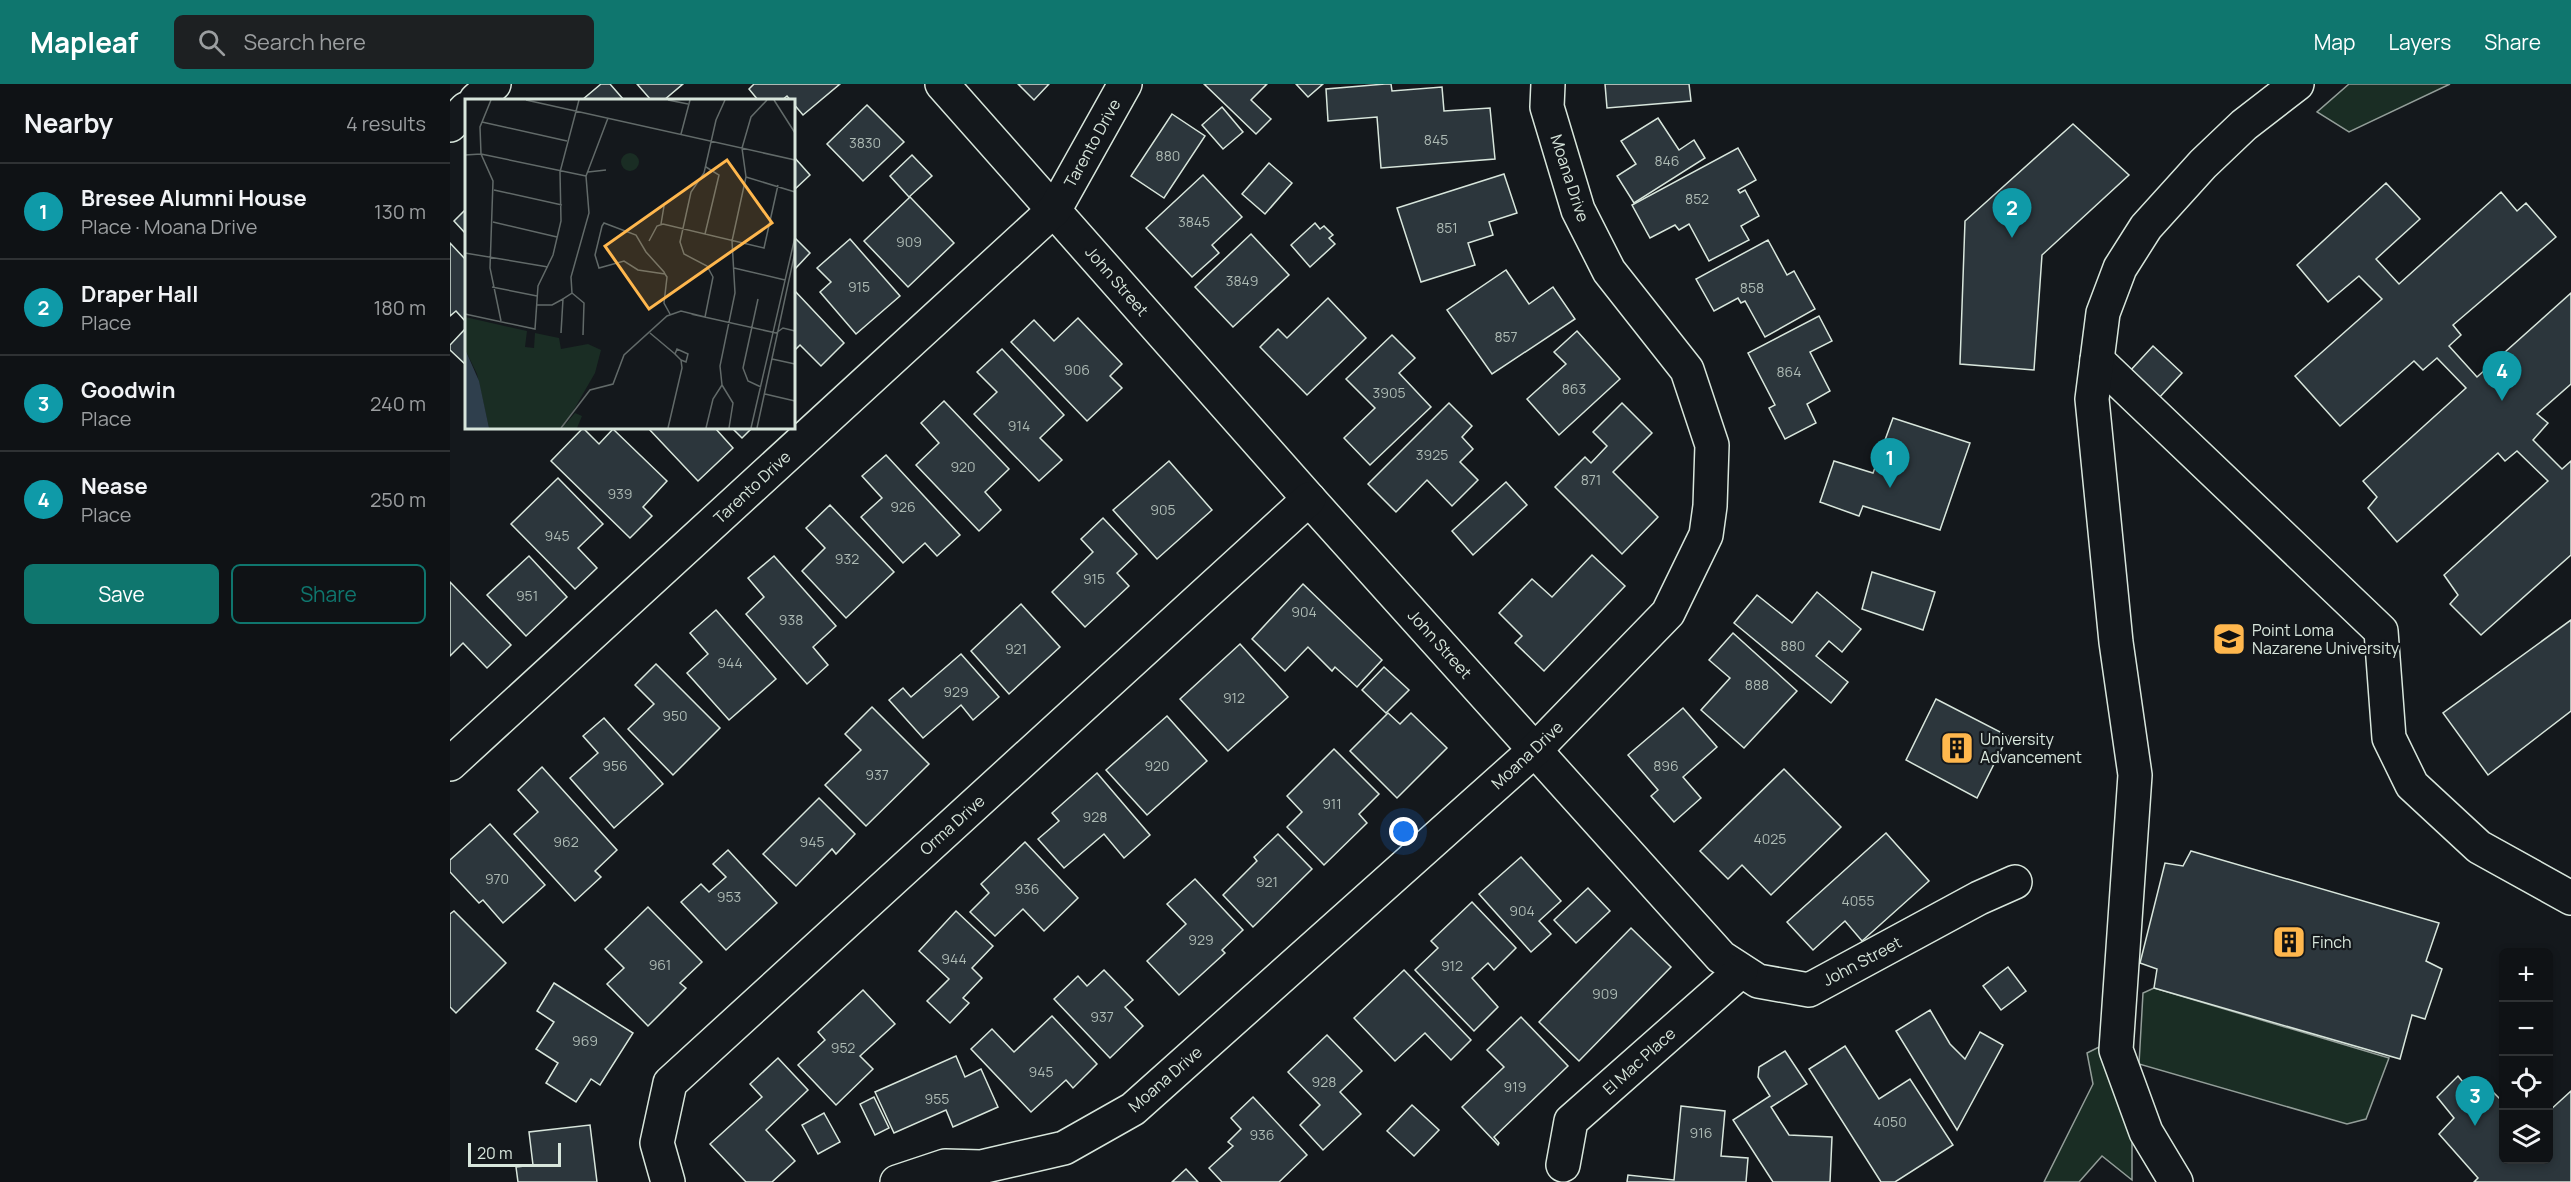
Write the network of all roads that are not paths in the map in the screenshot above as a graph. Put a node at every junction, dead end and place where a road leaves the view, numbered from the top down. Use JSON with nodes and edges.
{"nodes":[{"id":1,"x":494,"y":84,"type":"edge"},
{"id":2,"x":942,"y":84,"type":"edge"},
{"id":3,"x":1125,"y":84,"type":"edge"},
{"id":4,"x":1548,"y":84,"type":"edge"},
{"id":5,"x":2296,"y":84,"type":"edge"},
{"id":6,"x":477,"y":99,"type":"edge"},
{"id":7,"x":465,"y":110,"type":"edge"},
{"id":8,"x":450,"y":125,"type":"edge"},
{"id":9,"x":1054,"y":209,"type":"junction"},
{"id":10,"x":2097,"y":360,"type":"junction"},
{"id":11,"x":1309,"y":499,"type":"junction"},
{"id":12,"x":1536,"y":749,"type":"junction"},
{"id":13,"x":450,"y":764,"type":"edge"},
{"id":14,"x":2015,"y":882,"type":"dead end"},
{"id":15,"x":2571,"y":898,"type":"edge"},
{"id":16,"x":1741,"y":971,"type":"junction"},
{"id":17,"x":1563,"y":1165,"type":"dead end"},
{"id":18,"x":668,"y":1182,"type":"edge"},
{"id":19,"x":897,"y":1182,"type":"edge"},
{"id":20,"x":2176,"y":1182,"type":"edge"}],
"edges":[{"from":1,"to":6,"type":"street"},
{"from":2,"to":9,"type":"street","name":"John Street"},
{"from":3,"to":9,"type":"street","name":"Tarento Drive"},
{"from":4,"to":12,"type":"street","name":"Moana Drive"},
{"from":5,"to":10,"type":"street"},
{"from":7,"to":8,"type":"street"},
{"from":9,"to":11,"type":"street","name":"John Street"},
{"from":9,"to":13,"type":"street","name":"Tarento Drive"},
{"from":10,"to":15,"type":"street"},
{"from":10,"to":20,"type":"street"},
{"from":11,"to":12,"type":"street","name":"John Street"},
{"from":11,"to":18,"type":"street","name":"Orma Drive"},
{"from":12,"to":16,"type":"street","name":"John Street"},
{"from":12,"to":19,"type":"street","name":"Moana Drive"},
{"from":14,"to":16,"type":"street","name":"John Street"},
{"from":16,"to":17,"type":"street","name":"El Mac Place"}]}
